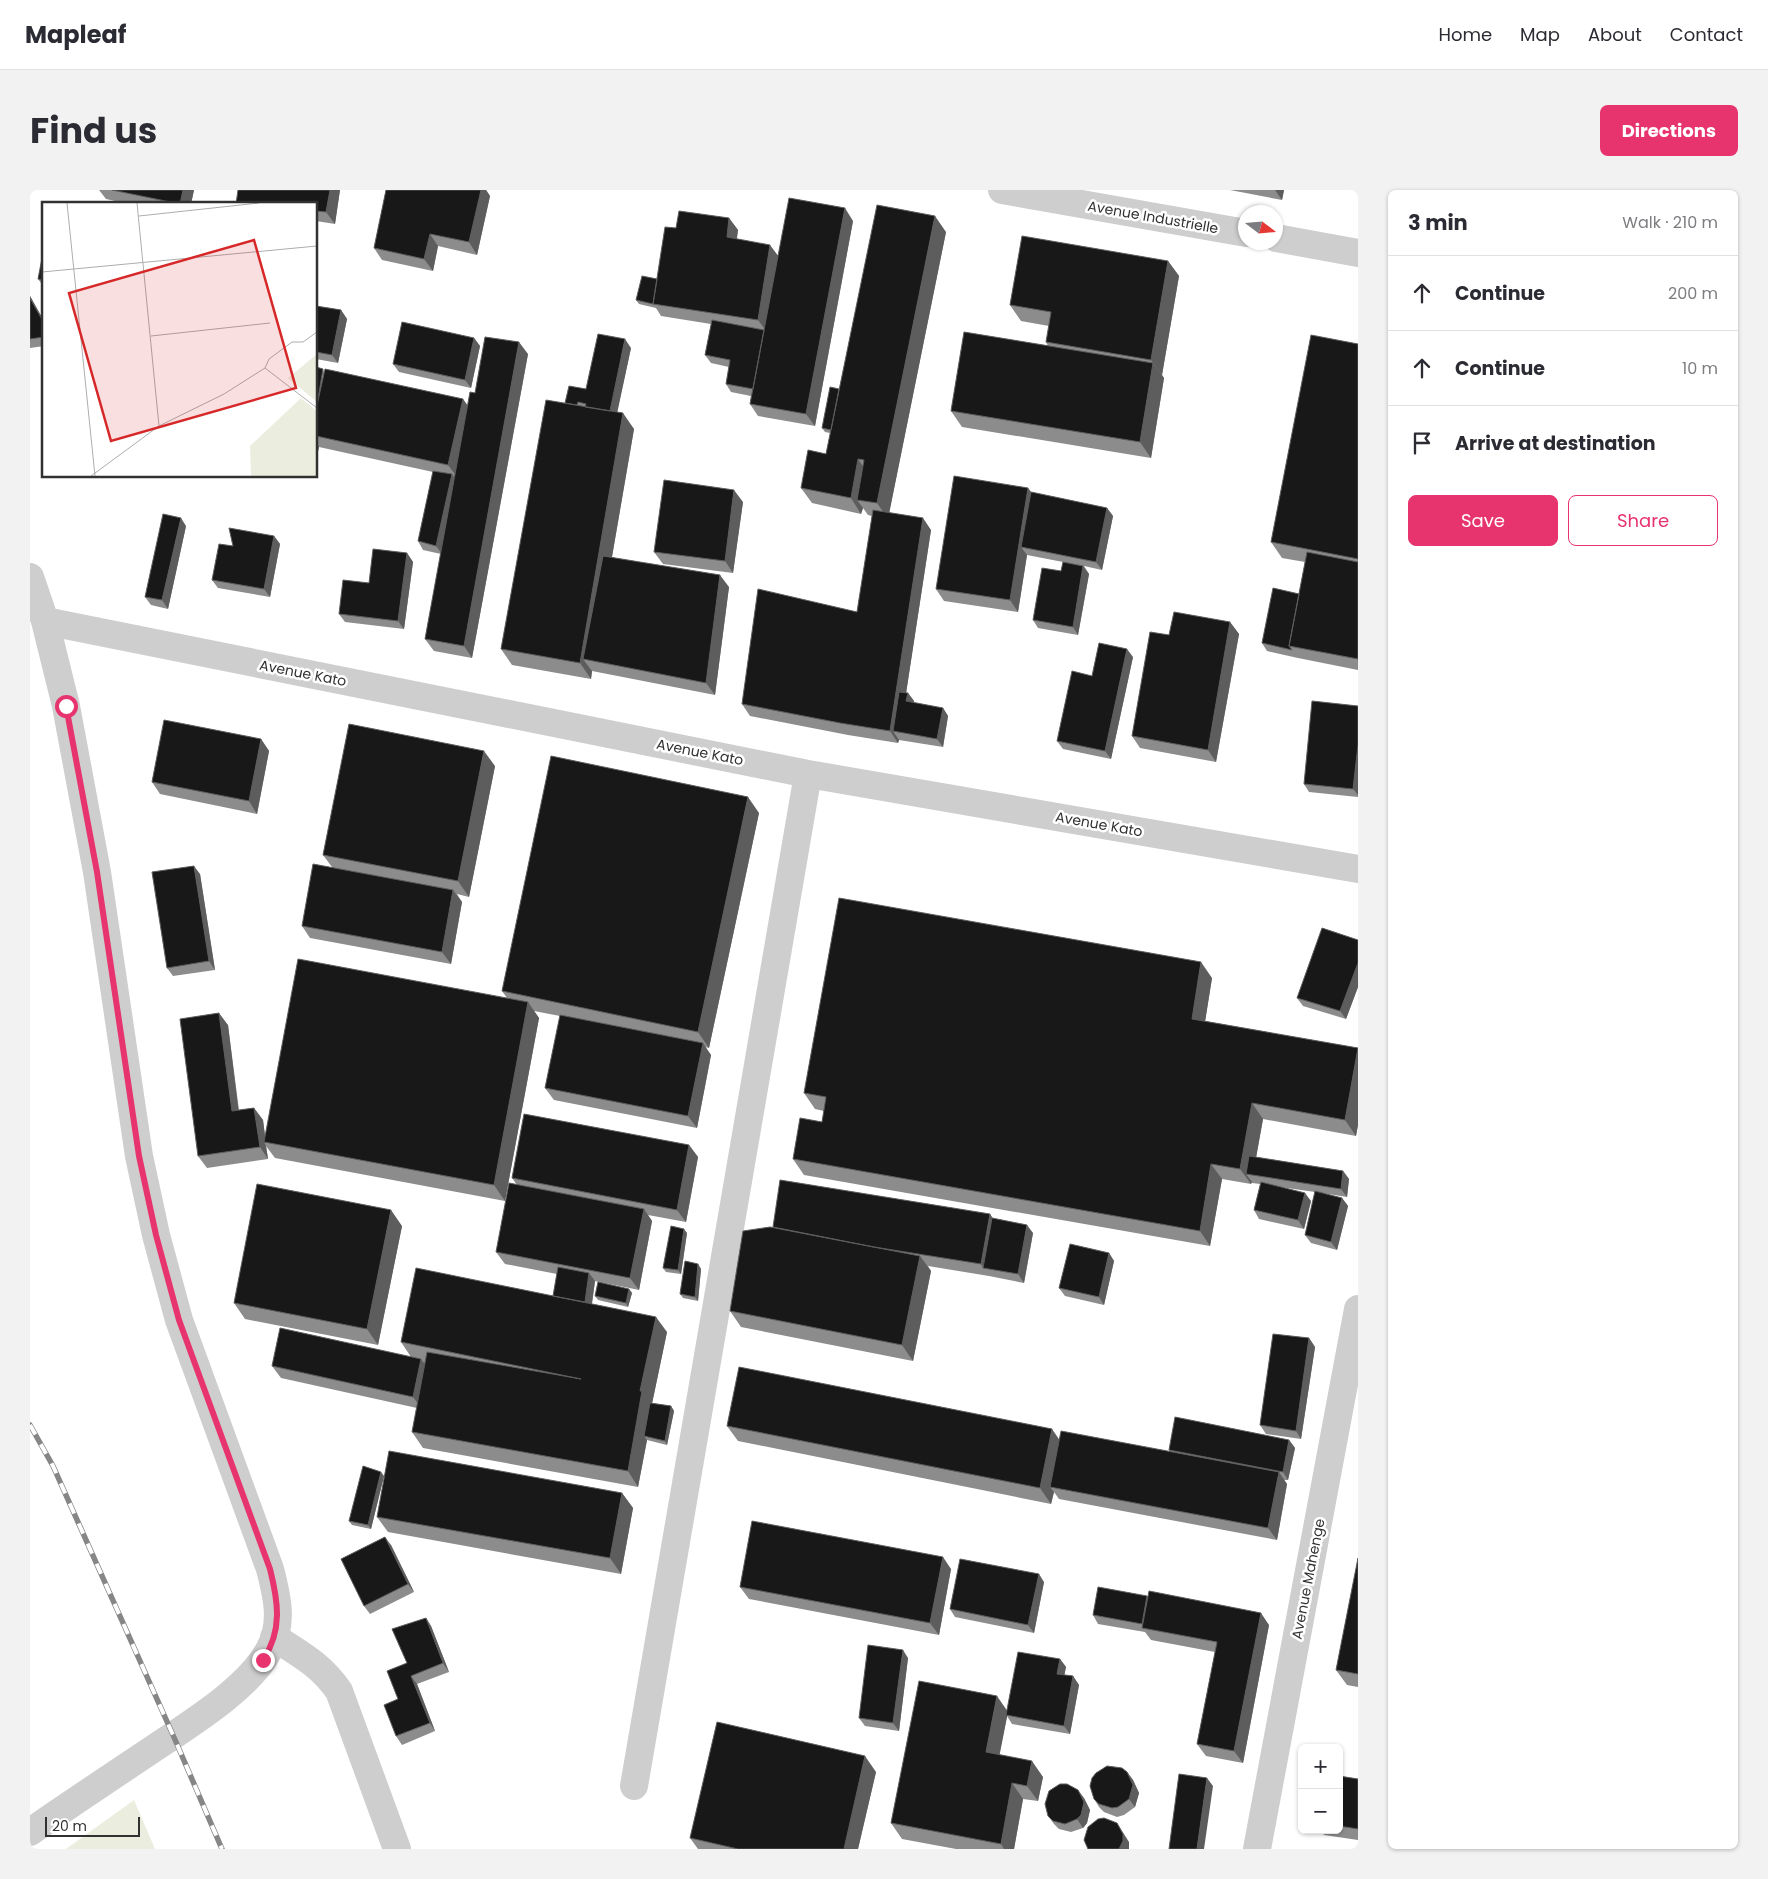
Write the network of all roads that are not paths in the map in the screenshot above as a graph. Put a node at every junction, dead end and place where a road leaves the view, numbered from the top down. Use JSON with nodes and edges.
{"nodes":[{"id":1,"x":1002,"y":190,"type":"edge"},
{"id":2,"x":1238,"y":232,"type":"edge"},
{"id":3,"x":1283,"y":239,"type":"edge"},
{"id":4,"x":1358,"y":253,"type":"edge"},
{"id":5,"x":30,"y":577,"type":"edge"},
{"id":6,"x":45,"y":621,"type":"junction"},
{"id":7,"x":808,"y":774,"type":"junction"},
{"id":8,"x":1358,"y":869,"type":"edge"},
{"id":9,"x":1358,"y":1309,"type":"edge"},
{"id":10,"x":274,"y":1637,"type":"junction"},
{"id":11,"x":634,"y":1786,"type":"dead end"},
{"id":12,"x":30,"y":1832,"type":"edge"},
{"id":13,"x":397,"y":1849,"type":"edge"},
{"id":14,"x":1257,"y":1849,"type":"edge"}],
"edges":[{"from":1,"to":2,"type":"street","name":"Avenue Industrielle"},
{"from":3,"to":4,"type":"street"},
{"from":5,"to":6,"type":"street"},
{"from":6,"to":7,"type":"street","name":"Avenue Kato"},
{"from":6,"to":10,"type":"street"},
{"from":7,"to":8,"type":"street","name":"Avenue Kato"},
{"from":7,"to":11,"type":"street"},
{"from":9,"to":14,"type":"street","name":"Avenue Mahenge"},
{"from":10,"to":12,"type":"street"},
{"from":10,"to":13,"type":"street"}]}
